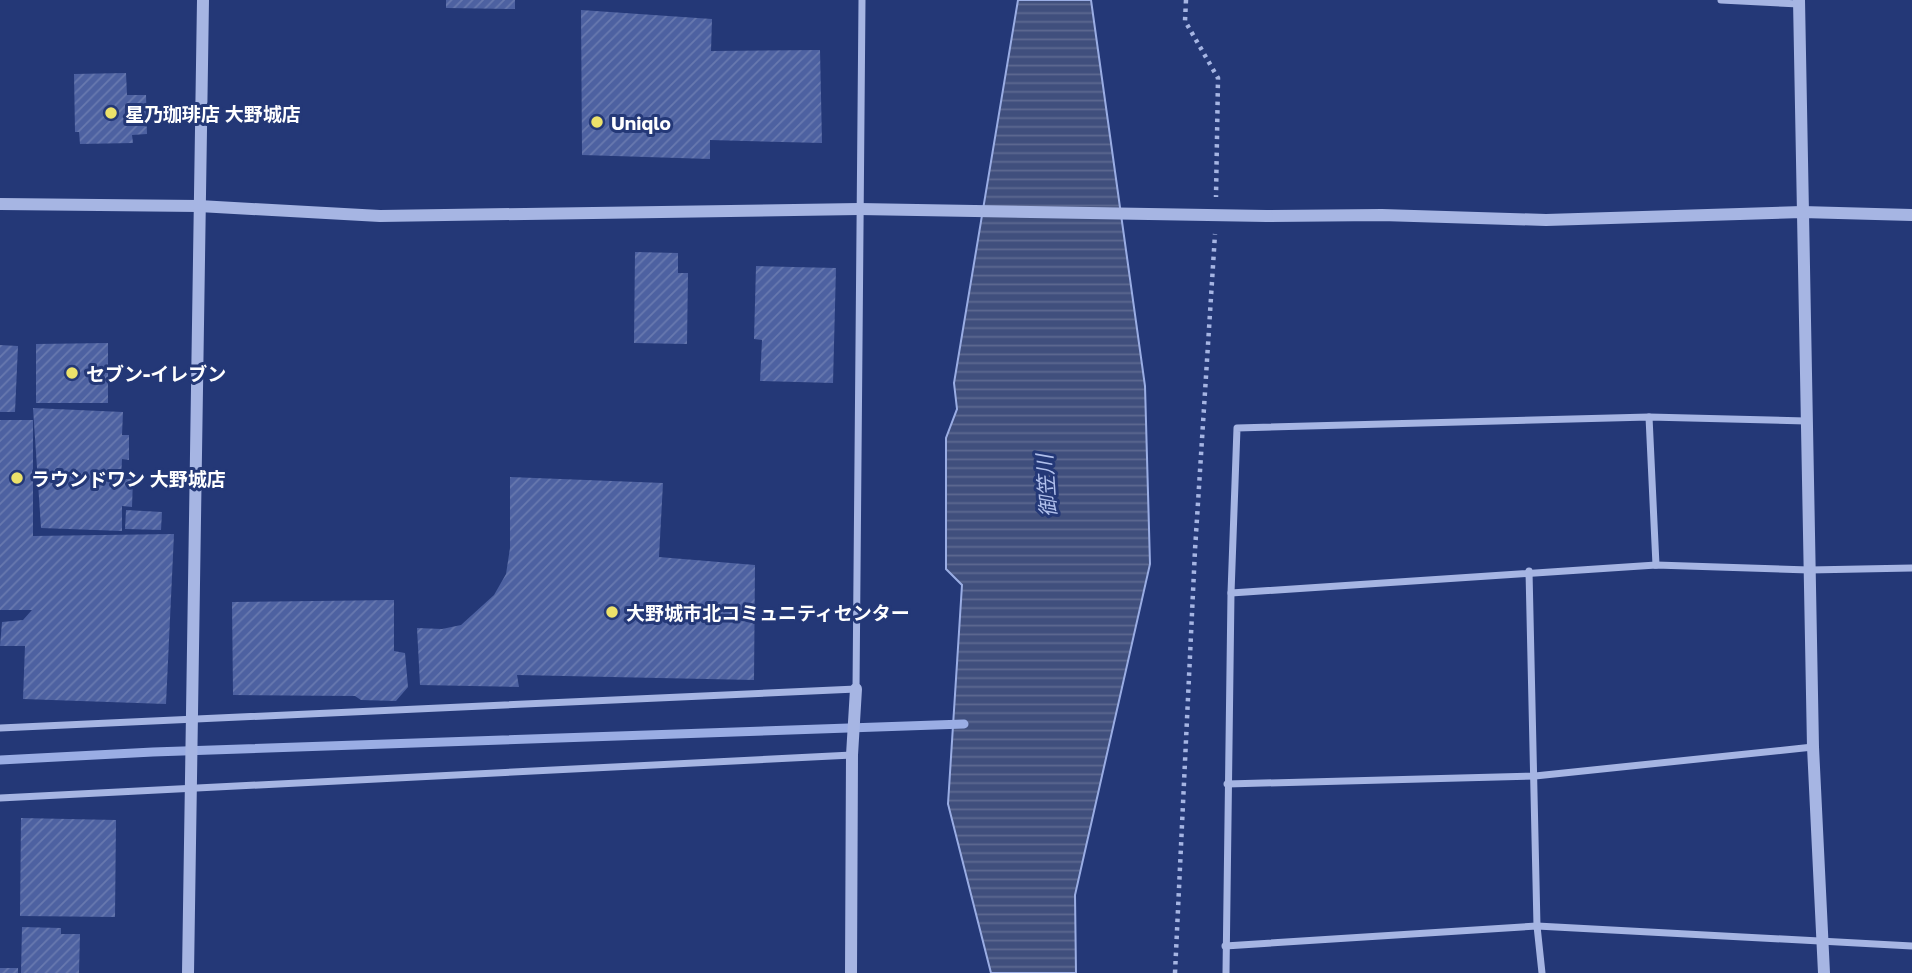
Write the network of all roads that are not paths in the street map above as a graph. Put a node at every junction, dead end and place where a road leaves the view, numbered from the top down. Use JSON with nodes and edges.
{"nodes":[{"id":1,"x":203,"y":0,"type":"edge"},
{"id":2,"x":862,"y":0,"type":"edge"},
{"id":3,"x":1721,"y":0,"type":"edge"},
{"id":4,"x":1799,"y":2,"type":"edge"},
{"id":5,"x":0,"y":204,"type":"edge"},
{"id":6,"x":199,"y":206,"type":"junction"},
{"id":7,"x":859,"y":209,"type":"junction"},
{"id":8,"x":1802,"y":212,"type":"junction"},
{"id":9,"x":1912,"y":215,"type":"edge"},
{"id":10,"x":1649,"y":417,"type":"junction"},
{"id":11,"x":1806,"y":421,"type":"junction"},
{"id":12,"x":1656,"y":565,"type":"junction"},
{"id":13,"x":1912,"y":568,"type":"edge"},
{"id":14,"x":1810,"y":570,"type":"junction"},
{"id":15,"x":1529,"y":571,"type":"junction"},
{"id":16,"x":1231,"y":593,"type":"junction"},
{"id":17,"x":856,"y":689,"type":"junction"},
{"id":18,"x":190,"y":719,"type":"junction"},
{"id":19,"x":0,"y":728,"type":"edge"},
{"id":20,"x":1813,"y":747,"type":"junction"},
{"id":21,"x":852,"y":755,"type":"junction"},
{"id":22,"x":1535,"y":776,"type":"junction"},
{"id":23,"x":1227,"y":784,"type":"junction"},
{"id":24,"x":189,"y":789,"type":"junction"},
{"id":25,"x":0,"y":798,"type":"edge"},
{"id":26,"x":1537,"y":926,"type":"junction"},
{"id":27,"x":1824,"y":942,"type":"junction"},
{"id":28,"x":1225,"y":946,"type":"junction"},
{"id":29,"x":1912,"y":946,"type":"edge"},
{"id":30,"x":188,"y":973,"type":"edge"},
{"id":31,"x":851,"y":973,"type":"edge"},
{"id":32,"x":1226,"y":973,"type":"edge"},
{"id":33,"x":1542,"y":973,"type":"edge"},
{"id":34,"x":1824,"y":973,"type":"edge"}],
"edges":[{"from":1,"to":6,"type":"street"},
{"from":2,"to":7,"type":"street"},
{"from":3,"to":4,"type":"street"},
{"from":4,"to":8,"type":"street"},
{"from":5,"to":6,"type":"street"},
{"from":6,"to":7,"type":"street"},
{"from":6,"to":18,"type":"street"},
{"from":7,"to":8,"type":"street","bridge":true},
{"from":7,"to":17,"type":"street"},
{"from":8,"to":9,"type":"street"},
{"from":8,"to":11,"type":"street"},
{"from":10,"to":11,"type":"street"},
{"from":10,"to":12,"type":"street"},
{"from":10,"to":16,"type":"street"},
{"from":11,"to":14,"type":"street"},
{"from":12,"to":14,"type":"street"},
{"from":12,"to":15,"type":"street"},
{"from":13,"to":14,"type":"street"},
{"from":14,"to":20,"type":"street"},
{"from":15,"to":16,"type":"street"},
{"from":15,"to":22,"type":"street"},
{"from":16,"to":23,"type":"street"},
{"from":17,"to":18,"type":"street"},
{"from":17,"to":21,"type":"street"},
{"from":18,"to":19,"type":"street"},
{"from":18,"to":24,"type":"street"},
{"from":20,"to":22,"type":"street"},
{"from":20,"to":27,"type":"street"},
{"from":21,"to":24,"type":"street"},
{"from":21,"to":31,"type":"street"},
{"from":22,"to":23,"type":"street"},
{"from":22,"to":26,"type":"street"},
{"from":23,"to":28,"type":"street"},
{"from":24,"to":25,"type":"street"},
{"from":24,"to":30,"type":"street"},
{"from":26,"to":27,"type":"street"},
{"from":26,"to":28,"type":"street"},
{"from":26,"to":33,"type":"street"},
{"from":27,"to":29,"type":"street"},
{"from":27,"to":34,"type":"street"},
{"from":28,"to":32,"type":"street"}]}
